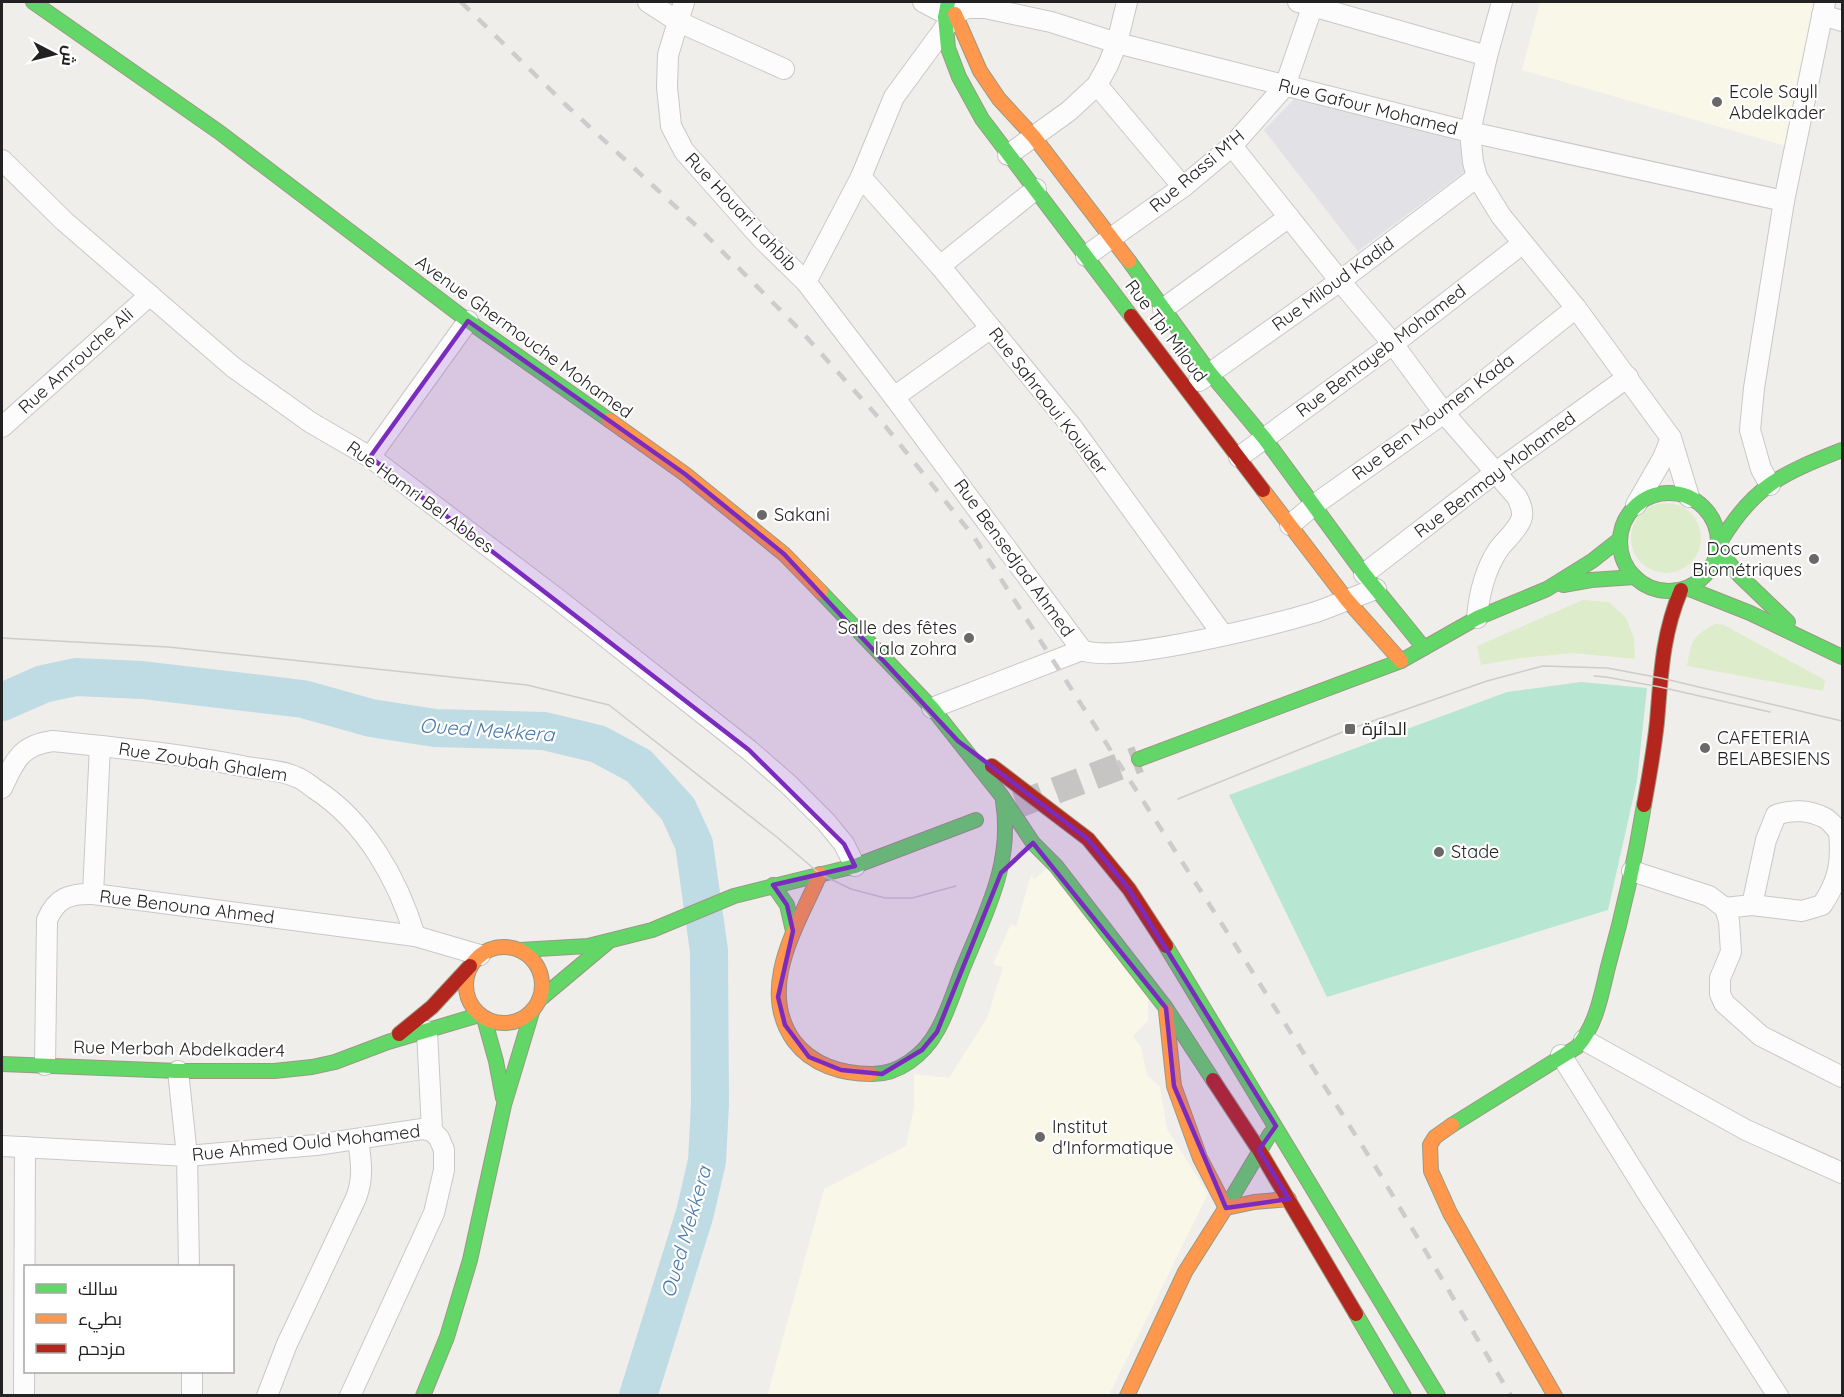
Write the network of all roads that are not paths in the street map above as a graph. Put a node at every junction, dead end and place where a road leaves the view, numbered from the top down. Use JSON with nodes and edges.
{"nodes":[{"id":1,"x":33,"y":2,"type":"edge"},
{"id":2,"x":648,"y":2,"type":"edge"},
{"id":3,"x":684,"y":2,"type":"edge"},
{"id":4,"x":923,"y":2,"type":"edge"},
{"id":5,"x":1127,"y":2,"type":"edge"},
{"id":6,"x":1502,"y":2,"type":"edge"},
{"id":7,"x":1308,"y":3,"type":"edge"},
{"id":8,"x":1824,"y":8,"type":"edge"},
{"id":9,"x":949,"y":12,"type":"edge"},
{"id":10,"x":1842,"y":21,"type":"edge"},
{"id":11,"x":679,"y":22,"type":"junction"},
{"id":12,"x":1117,"y":43,"type":"junction"},
{"id":13,"x":1487,"y":56,"type":"junction"},
{"id":14,"x":784,"y":69,"type":"dead end"},
{"id":15,"x":1097,"y":85,"type":"junction"},
{"id":16,"x":1285,"y":86,"type":"junction"},
{"id":17,"x":1470,"y":132,"type":"junction"},
{"id":18,"x":1034,"y":137,"type":"junction"},
{"id":19,"x":1232,"y":146,"type":"junction"},
{"id":20,"x":1008,"y":155,"type":"junction"},
{"id":21,"x":2,"y":160,"type":"edge"},
{"id":22,"x":861,"y":177,"type":"junction"},
{"id":23,"x":1477,"y":177,"type":"junction"},
{"id":24,"x":1183,"y":187,"type":"junction"},
{"id":25,"x":1036,"y":189,"type":"junction"},
{"id":26,"x":1784,"y":201,"type":"junction"},
{"id":27,"x":1289,"y":217,"type":"junction"},
{"id":28,"x":1112,"y":238,"type":"junction"},
{"id":29,"x":1522,"y":244,"type":"junction"},
{"id":30,"x":1086,"y":256,"type":"junction"},
{"id":31,"x":940,"y":266,"type":"junction"},
{"id":32,"x":1340,"y":281,"type":"junction"},
{"id":33,"x":806,"y":282,"type":"junction"},
{"id":34,"x":150,"y":295,"type":"junction"},
{"id":35,"x":1576,"y":308,"type":"junction"},
{"id":36,"x":1163,"y":309,"type":"junction"},
{"id":37,"x":468,"y":321,"type":"junction"},
{"id":38,"x":992,"y":328,"type":"junction"},
{"id":39,"x":1393,"y":344,"type":"junction"},
{"id":40,"x":1209,"y":373,"type":"junction"},
{"id":41,"x":1628,"y":377,"type":"junction"},
{"id":42,"x":1187,"y":390,"type":"junction"},
{"id":43,"x":894,"y":397,"type":"junction"},
{"id":44,"x":1444,"y":412,"type":"junction"},
{"id":45,"x":2,"y":428,"type":"edge"},
{"id":46,"x":1671,"y":438,"type":"junction"},
{"id":47,"x":1265,"y":439,"type":"junction"},
{"id":48,"x":1842,"y":450,"type":"edge"},
{"id":49,"x":370,"y":457,"type":"junction"},
{"id":50,"x":1239,"y":457,"type":"junction"},
{"id":51,"x":1496,"y":472,"type":"junction"},
{"id":52,"x":1763,"y":489,"type":"junction"},
{"id":53,"x":1689,"y":497,"type":"junction"},
{"id":54,"x":1314,"y":505,"type":"junction"},
{"id":55,"x":1636,"y":505,"type":"junction"},
{"id":56,"x":1706,"y":508,"type":"junction"},
{"id":57,"x":1290,"y":525,"type":"junction"},
{"id":58,"x":1620,"y":539,"type":"junction"},
{"id":59,"x":1719,"y":548,"type":"junction"},
{"id":60,"x":1370,"y":581,"type":"junction"},
{"id":61,"x":1640,"y":581,"type":"junction"},
{"id":62,"x":1547,"y":589,"type":"junction"},
{"id":63,"x":1684,"y":589,"type":"junction"},
{"id":64,"x":1347,"y":600,"type":"junction"},
{"id":65,"x":1650,"y":601,"type":"dead end"},
{"id":66,"x":1477,"y":618,"type":"junction"},
{"id":67,"x":1656,"y":625,"type":"dead end"},
{"id":68,"x":1223,"y":635,"type":"junction"},
{"id":69,"x":1811,"y":643,"type":"junction"},
{"id":70,"x":1424,"y":648,"type":"junction"},
{"id":71,"x":1082,"y":650,"type":"junction"},
{"id":72,"x":1662,"y":657,"type":"junction"},
{"id":73,"x":1842,"y":657,"type":"edge"},
{"id":74,"x":1401,"y":661,"type":"junction"},
{"id":75,"x":932,"y":708,"type":"junction"},
{"id":76,"x":958,"y":741,"type":"junction"},
{"id":77,"x":100,"y":746,"type":"junction"},
{"id":78,"x":1139,"y":759,"type":"tunnel mouth"},
{"id":79,"x":2,"y":786,"type":"edge"},
{"id":80,"x":1001,"y":795,"type":"junction"},
{"id":81,"x":976,"y":820,"type":"dead end"},
{"id":82,"x":1054,"y":842,"type":"dead end"},
{"id":83,"x":1025,"y":849,"type":"junction"},
{"id":84,"x":855,"y":866,"type":"junction"},
{"id":85,"x":1632,"y":871,"type":"junction"},
{"id":86,"x":1001,"y":873,"type":"junction"},
{"id":87,"x":820,"y":874,"type":"junction"},
{"id":88,"x":773,"y":885,"type":"junction"},
{"id":89,"x":93,"y":894,"type":"junction"},
{"id":90,"x":1752,"y":905,"type":"junction"},
{"id":91,"x":1725,"y":908,"type":"junction"},
{"id":92,"x":793,"y":931,"type":"junction"},
{"id":93,"x":416,"y":936,"type":"junction"},
{"id":94,"x":610,"y":941,"type":"junction"},
{"id":95,"x":520,"y":950,"type":"junction"},
{"id":96,"x":1158,"y":959,"type":"dead end"},
{"id":97,"x":475,"y":961,"type":"junction"},
{"id":98,"x":536,"y":1006,"type":"junction"},
{"id":99,"x":1166,"y":1008,"type":"junction"},
{"id":100,"x":1204,"y":1010,"type":"junction"},
{"id":101,"x":482,"y":1017,"type":"junction"},
{"id":102,"x":427,"y":1031,"type":"junction"},
{"id":103,"x":1584,"y":1040,"type":"junction"},
{"id":104,"x":388,"y":1042,"type":"junction"},
{"id":105,"x":1561,"y":1055,"type":"junction"},
{"id":106,"x":2,"y":1064,"type":"edge"},
{"id":107,"x":45,"y":1065,"type":"junction"},
{"id":108,"x":178,"y":1071,"type":"junction"},
{"id":109,"x":1842,"y":1077,"type":"edge"},
{"id":110,"x":504,"y":1106,"type":"junction"},
{"id":111,"x":1276,"y":1126,"type":"junction"},
{"id":112,"x":432,"y":1131,"type":"junction"},
{"id":113,"x":358,"y":1139,"type":"junction"},
{"id":114,"x":2,"y":1146,"type":"edge"},
{"id":115,"x":25,"y":1147,"type":"junction"},
{"id":116,"x":1259,"y":1150,"type":"junction"},
{"id":117,"x":186,"y":1156,"type":"junction"},
{"id":118,"x":1842,"y":1173,"type":"edge"},
{"id":119,"x":1289,"y":1199,"type":"junction"},
{"id":120,"x":1226,"y":1208,"type":"junction"},
{"id":121,"x":25,"y":1265,"type":"edge"},
{"id":122,"x":189,"y":1265,"type":"edge"},
{"id":123,"x":24,"y":1373,"type":"edge"},
{"id":124,"x":192,"y":1373,"type":"edge"},
{"id":125,"x":24,"y":1395,"type":"edge"},
{"id":126,"x":192,"y":1395,"type":"edge"},
{"id":127,"x":267,"y":1395,"type":"edge"},
{"id":128,"x":350,"y":1395,"type":"edge"},
{"id":129,"x":423,"y":1395,"type":"edge"},
{"id":130,"x":1127,"y":1395,"type":"edge"},
{"id":131,"x":1404,"y":1395,"type":"edge"},
{"id":132,"x":1438,"y":1395,"type":"edge"},
{"id":133,"x":1555,"y":1395,"type":"edge"},
{"id":134,"x":1778,"y":1395,"type":"edge"}],
"edges":[{"from":1,"to":37,"type":"main road","name":"Avenue Ghermouche Mohamed"},
{"from":2,"to":11,"type":"street"},
{"from":3,"to":11,"type":"street","name":"Rue Houari Lahbib"},
{"from":4,"to":9,"type":"street"},
{"from":5,"to":12,"type":"street"},
{"from":6,"to":13,"type":"street"},
{"from":7,"to":13,"type":"street"},
{"from":7,"to":16,"type":"street","name":"Rue Rassi M'H"},
{"from":8,"to":10,"type":"street"},
{"from":8,"to":26,"type":"street"},
{"from":9,"to":12,"type":"street","name":"Rue Gafour Mohamed"},
{"from":9,"to":18,"type":"main road"},
{"from":9,"to":20,"type":"main road","name":"Rue Tbi Miloud"},
{"from":9,"to":22,"type":"street"},
{"from":11,"to":14,"type":"street"},
{"from":11,"to":33,"type":"street","name":"Rue Houari Lahbib"},
{"from":12,"to":15,"type":"street"},
{"from":12,"to":16,"type":"street","name":"Rue Gafour Mohamed"},
{"from":13,"to":17,"type":"street"},
{"from":15,"to":18,"type":"street"},
{"from":15,"to":24,"type":"street"},
{"from":16,"to":17,"type":"street","name":"Rue Gafour Mohamed"},
{"from":16,"to":19,"type":"street","name":"Rue Rassi M'H"},
{"from":17,"to":23,"type":"street"},
{"from":17,"to":26,"type":"street","name":"Rue Gafour Mohamed"},
{"from":18,"to":20,"type":"street"},
{"from":18,"to":28,"type":"main road"},
{"from":19,"to":24,"type":"street","name":"Rue Rassi M'H"},
{"from":19,"to":27,"type":"street"},
{"from":20,"to":25,"type":"main road","name":"Rue Tbi Miloud"},
{"from":21,"to":34,"type":"street","name":"Rue Hamri Bel Abbes"},
{"from":22,"to":31,"type":"street","name":"Rue Sahraoui Kouider"},
{"from":22,"to":33,"type":"street"},
{"from":23,"to":29,"type":"street"},
{"from":23,"to":32,"type":"street","name":"Rue Miloud Kadid"},
{"from":24,"to":28,"type":"street","name":"Rue Rassi M'H"},
{"from":25,"to":30,"type":"main road","name":"Rue Tbi Miloud"},
{"from":25,"to":31,"type":"street"},
{"from":26,"to":52,"type":"street"},
{"from":27,"to":32,"type":"street"},
{"from":27,"to":36,"type":"street"},
{"from":28,"to":30,"type":"street","name":"Rue Rassi M'H"},
{"from":28,"to":36,"type":"main road"},
{"from":29,"to":35,"type":"street"},
{"from":29,"to":39,"type":"street","name":"Rue Bentayeb Mohamed"},
{"from":30,"to":42,"type":"main road","name":"Rue Tbi Miloud"},
{"from":31,"to":38,"type":"street","name":"Rue Sahraoui Kouider"},
{"from":32,"to":39,"type":"street"},
{"from":32,"to":40,"type":"street","name":"Rue Miloud Kadid"},
{"from":33,"to":43,"type":"street","name":"Rue Bensedjad Ahmed"},
{"from":34,"to":45,"type":"street","name":"Rue Amrouche Ali"},
{"from":34,"to":49,"type":"street","name":"Rue Hamri Bel Abbes"},
{"from":35,"to":41,"type":"street"},
{"from":35,"to":44,"type":"street","name":"Rue Ben Moumen Kada"},
{"from":36,"to":40,"type":"main road"},
{"from":37,"to":49,"type":"street"},
{"from":37,"to":75,"type":"main road","name":"Avenue Ghermouche Mohamed"},
{"from":38,"to":43,"type":"street"},
{"from":38,"to":68,"type":"street","name":"Rue Sahraoui Kouider"},
{"from":39,"to":44,"type":"street"},
{"from":39,"to":47,"type":"street","name":"Rue Bentayeb Mohamed"},
{"from":40,"to":42,"type":"street","name":"Rue Miloud Kadid"},
{"from":40,"to":47,"type":"main road"},
{"from":41,"to":46,"type":"street"},
{"from":41,"to":51,"type":"street","name":"Rue Benmay Mohamed"},
{"from":42,"to":50,"type":"main road","name":"Rue Tbi Miloud"},
{"from":43,"to":71,"type":"street","name":"Rue Bensedjad Ahmed"},
{"from":44,"to":51,"type":"street"},
{"from":44,"to":54,"type":"street","name":"Rue Ben Moumen Kada"},
{"from":46,"to":53,"type":"street"},
{"from":46,"to":55,"type":"street"},
{"from":47,"to":50,"type":"street","name":"Rue Bentayeb Mohamed"},
{"from":47,"to":54,"type":"main road"},
{"from":48,"to":52,"type":"main road"},
{"from":49,"to":84,"type":"street","name":"Rue Hamri Bel Abbes"},
{"from":50,"to":57,"type":"main road","name":"Rue Tbi Miloud"},
{"from":51,"to":60,"type":"street","name":"Rue Benmay Mohamed"},
{"from":51,"to":66,"type":"street"},
{"from":52,"to":56,"type":"main road"},
{"from":52,"to":59,"type":"main road"},
{"from":53,"to":55,"type":"main road"},
{"from":53,"to":56,"type":"main road"},
{"from":54,"to":57,"type":"street","name":"Rue Ben Moumen Kada"},
{"from":54,"to":60,"type":"main road"},
{"from":55,"to":58,"type":"main road"},
{"from":56,"to":59,"type":"main road"},
{"from":57,"to":64,"type":"main road","name":"Rue Tbi Miloud"},
{"from":58,"to":61,"type":"main road"},
{"from":58,"to":62,"type":"main road"},
{"from":59,"to":63,"type":"main road"},
{"from":59,"to":69,"type":"main road"},
{"from":60,"to":64,"type":"street","name":"Rue Bensedjad Ahmed"},
{"from":60,"to":70,"type":"main road"},
{"from":61,"to":62,"type":"main road"},
{"from":61,"to":63,"type":"main road"},
{"from":61,"to":65,"type":"main road"},
{"from":62,"to":66,"type":"main road"},
{"from":63,"to":69,"type":"main road"},
{"from":63,"to":72,"type":"main road"},
{"from":64,"to":68,"type":"street","name":"Rue Bensedjad Ahmed"},
{"from":64,"to":74,"type":"main road","name":"Rue Tbi Miloud"},
{"from":66,"to":70,"type":"main road"},
{"from":67,"to":72,"type":"main road"},
{"from":68,"to":71,"type":"street","name":"Rue Bensedjad Ahmed"},
{"from":69,"to":73,"type":"main road"},
{"from":70,"to":74,"type":"main road"},
{"from":71,"to":75,"type":"street"},
{"from":72,"to":85,"type":"main road"},
{"from":74,"to":78,"type":"main road"},
{"from":75,"to":76,"type":"main road","name":"Avenue Ghermouche Mohamed"},
{"from":76,"to":80,"type":"main road"},
{"from":76,"to":100,"type":"main road"},
{"from":77,"to":79,"type":"street","name":"Rue Zoubah Ghalem"},
{"from":77,"to":89,"type":"street"},
{"from":77,"to":93,"type":"street","name":"Rue Zoubah Ghalem"},
{"from":80,"to":83,"type":"main road"},
{"from":80,"to":86,"type":"main road"},
{"from":81,"to":84,"type":"main road"},
{"from":82,"to":83,"type":"main road"},
{"from":83,"to":86,"type":"main road"},
{"from":83,"to":99,"type":"main road"},
{"from":84,"to":87,"type":"main road"},
{"from":85,"to":91,"type":"street"},
{"from":85,"to":103,"type":"main road"},
{"from":86,"to":92,"type":"main road"},
{"from":87,"to":88,"type":"main road"},
{"from":87,"to":92,"type":"main road"},
{"from":88,"to":92,"type":"main road"},
{"from":88,"to":94,"type":"main road"},
{"from":89,"to":93,"type":"street","name":"Rue Benouna Ahmed"},
{"from":89,"to":107,"type":"street","name":"Rue Benouna Ahmed"},
{"from":90,"to":90,"type":"street"},
{"from":90,"to":91,"type":"street"},
{"from":91,"to":109,"type":"street"},
{"from":93,"to":97,"type":"street","name":"Rue Benouna Ahmed"},
{"from":94,"to":95,"type":"main road"},
{"from":94,"to":98,"type":"main road"},
{"from":95,"to":97,"type":"main road"},
{"from":95,"to":98,"type":"main road"},
{"from":96,"to":100,"type":"main road"},
{"from":97,"to":101,"type":"main road"},
{"from":97,"to":104,"type":"main road"},
{"from":98,"to":101,"type":"main road"},
{"from":98,"to":110,"type":"main road"},
{"from":99,"to":116,"type":"main road"},
{"from":99,"to":120,"type":"main road"},
{"from":100,"to":111,"type":"main road"},
{"from":101,"to":102,"type":"main road"},
{"from":101,"to":110,"type":"main road"},
{"from":102,"to":104,"type":"main road"},
{"from":102,"to":112,"type":"street"},
{"from":103,"to":105,"type":"main road"},
{"from":103,"to":118,"type":"street"},
{"from":104,"to":108,"type":"main road","name":"Rue Merbah Abdelkader4"},
{"from":105,"to":133,"type":"main road"},
{"from":105,"to":134,"type":"street"},
{"from":106,"to":107,"type":"main road","name":"Rue Merbah Abdelkader4"},
{"from":107,"to":108,"type":"main road","name":"Rue Merbah Abdelkader4"},
{"from":108,"to":117,"type":"street"},
{"from":110,"to":129,"type":"main road"},
{"from":111,"to":116,"type":"main road"},
{"from":111,"to":132,"type":"main road"},
{"from":112,"to":113,"type":"street","name":"Rue Ahmed Ould Mohamed"},
{"from":112,"to":128,"type":"street"},
{"from":113,"to":117,"type":"street","name":"Rue Ahmed Ould Mohamed"},
{"from":113,"to":127,"type":"street"},
{"from":114,"to":115,"type":"street","name":"Rue Ahmed Ould Mohamed"},
{"from":115,"to":117,"type":"street","name":"Rue Ahmed Ould Mohamed"},
{"from":115,"to":121,"type":"street"},
{"from":116,"to":119,"type":"main road"},
{"from":116,"to":120,"type":"main road"},
{"from":117,"to":122,"type":"street"},
{"from":119,"to":120,"type":"main road"},
{"from":119,"to":131,"type":"main road"},
{"from":120,"to":130,"type":"main road"},
{"from":123,"to":125,"type":"street"},
{"from":124,"to":126,"type":"street"}]}
